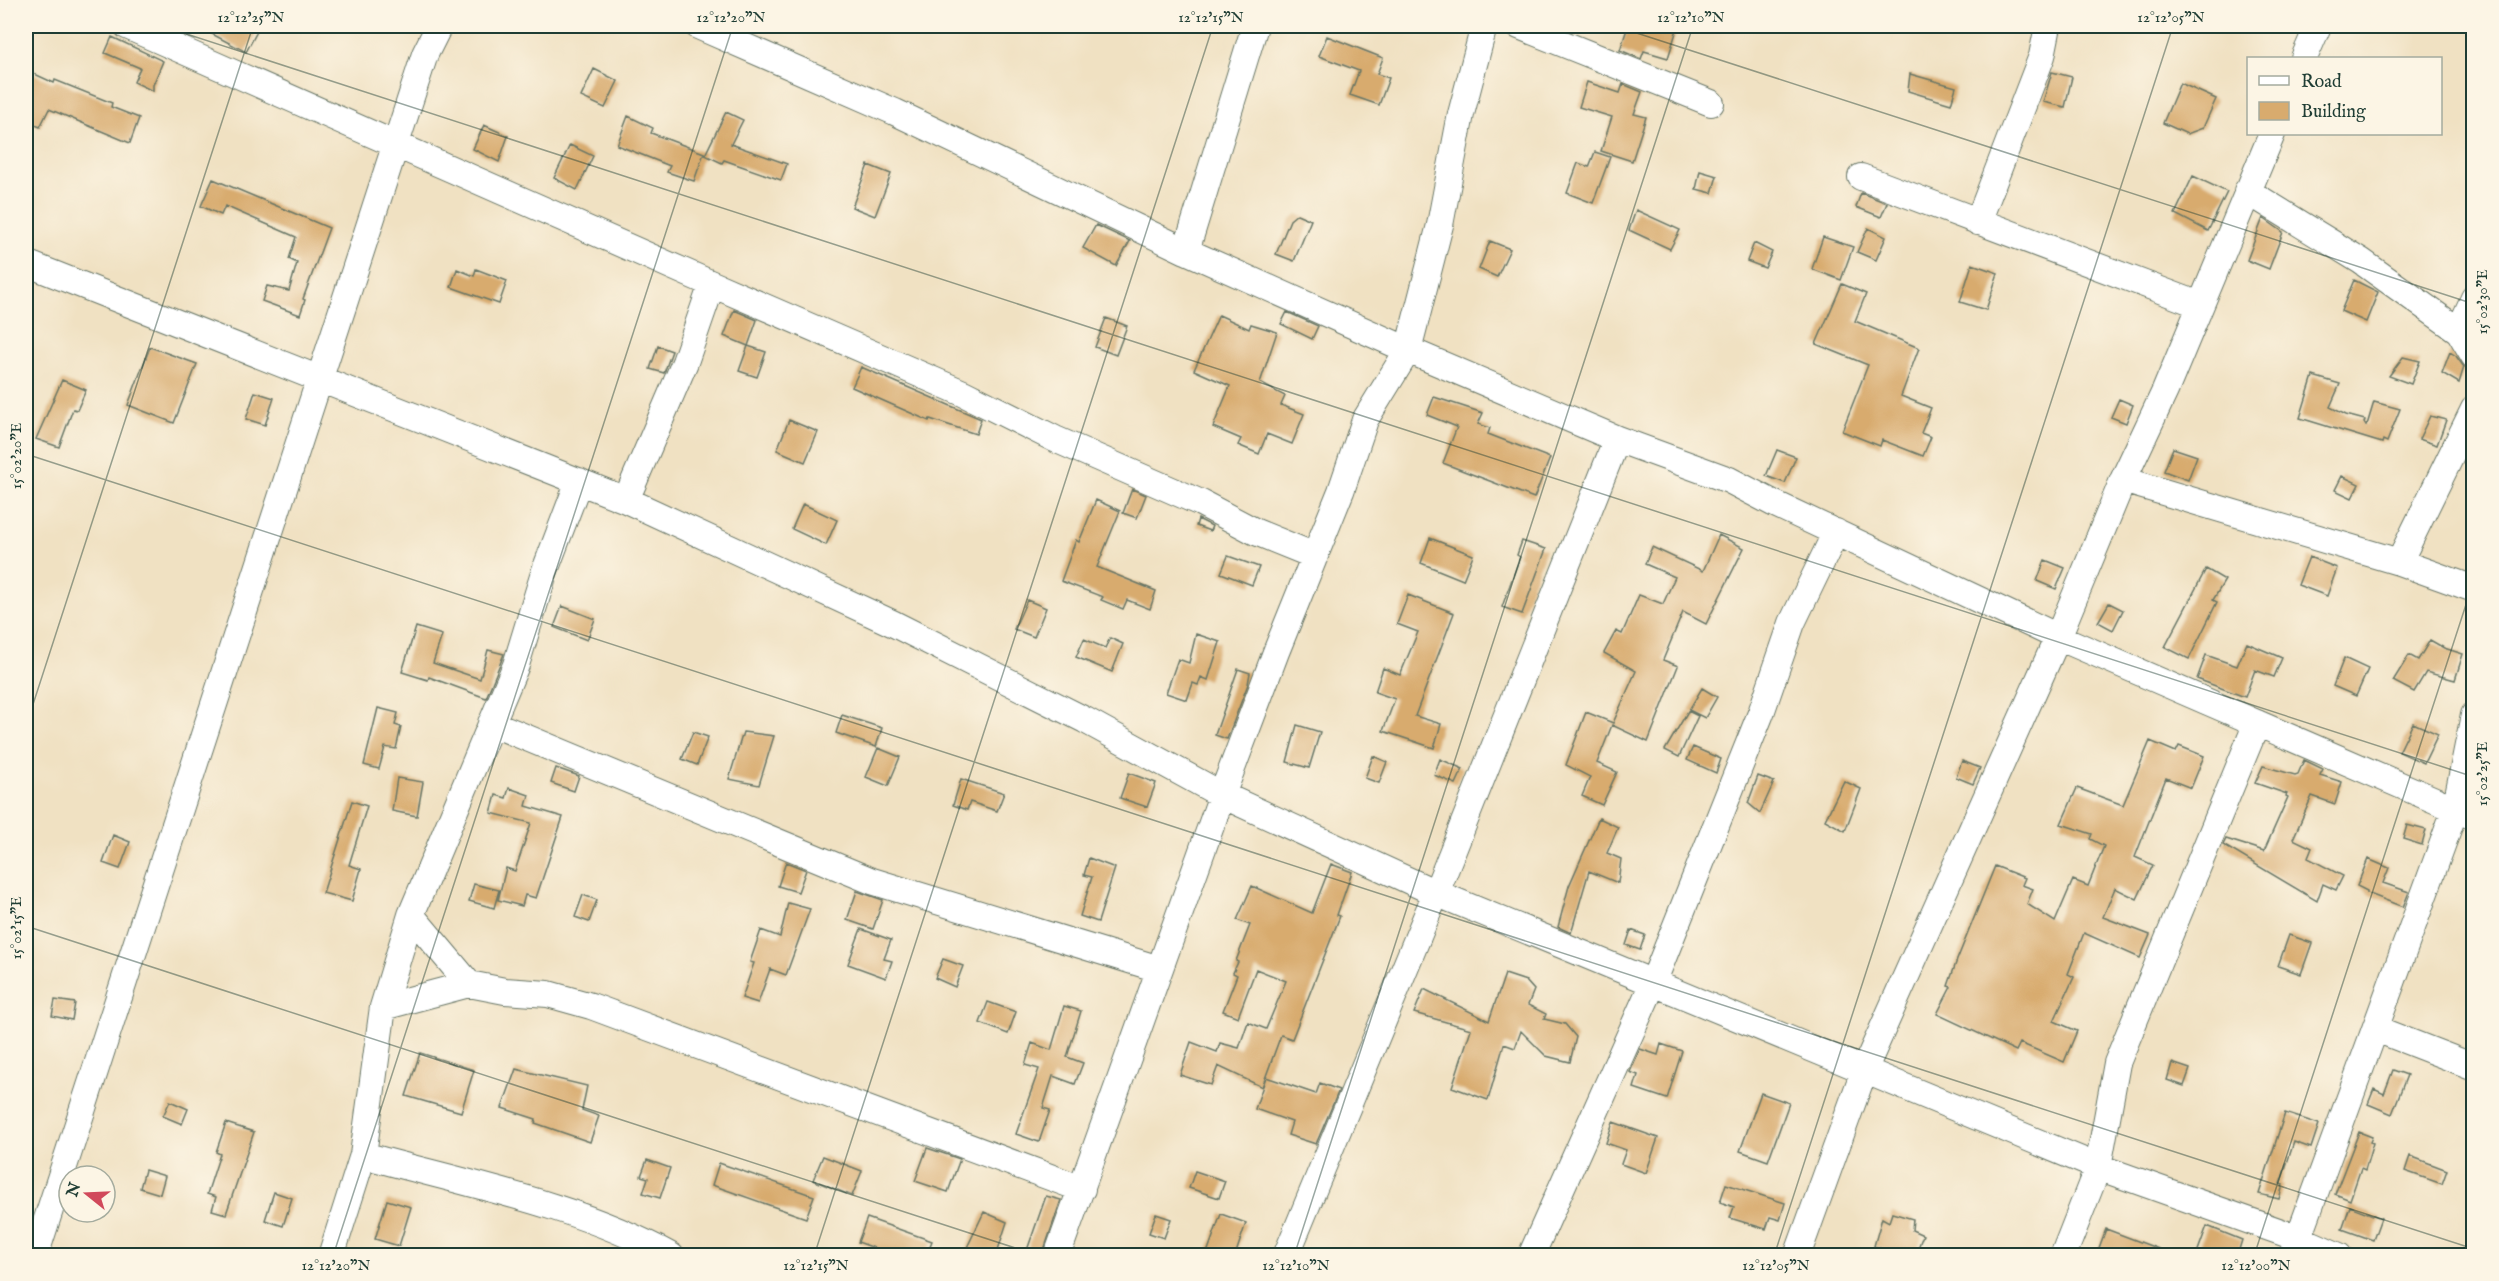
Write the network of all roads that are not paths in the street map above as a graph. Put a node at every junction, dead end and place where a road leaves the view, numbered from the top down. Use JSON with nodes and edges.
{"nodes":[{"id":1,"x":127,"y":26,"type":"edge"},
{"id":2,"x":439,"y":26,"type":"edge"},
{"id":3,"x":698,"y":26,"type":"edge"},
{"id":4,"x":1255,"y":26,"type":"edge"},
{"id":5,"x":1484,"y":26,"type":"edge"},
{"id":6,"x":1519,"y":26,"type":"edge"},
{"id":7,"x":2048,"y":26,"type":"edge"},
{"id":8,"x":2318,"y":26,"type":"edge"},
{"id":9,"x":2304,"y":57,"type":"edge"},
{"id":10,"x":1711,"y":103,"type":"dead end"},
{"id":11,"x":2272,"y":135,"type":"edge"},
{"id":12,"x":395,"y":145,"type":"junction"},
{"id":13,"x":1861,"y":177,"type":"dead end"},
{"id":14,"x":2247,"y":191,"type":"junction"},
{"id":15,"x":1978,"y":222,"type":"junction"},
{"id":16,"x":1186,"y":251,"type":"junction"},
{"id":17,"x":26,"y":263,"type":"edge"},
{"id":18,"x":712,"y":284,"type":"junction"},
{"id":19,"x":2474,"y":298,"type":"edge"},
{"id":20,"x":2200,"y":305,"type":"junction"},
{"id":21,"x":2460,"y":331,"type":"junction"},
{"id":22,"x":1407,"y":350,"type":"junction"},
{"id":23,"x":2474,"y":356,"type":"edge"},
{"id":24,"x":320,"y":378,"type":"junction"},
{"id":25,"x":2474,"y":409,"type":"edge"},
{"id":26,"x":1617,"y":439,"type":"junction"},
{"id":27,"x":2123,"y":480,"type":"junction"},
{"id":28,"x":579,"y":481,"type":"junction"},
{"id":29,"x":626,"y":500,"type":"junction"},
{"id":30,"x":1836,"y":532,"type":"junction"},
{"id":31,"x":1315,"y":556,"type":"junction"},
{"id":32,"x":2399,"y":562,"type":"junction"},
{"id":33,"x":2474,"y":589,"type":"edge"},
{"id":34,"x":2058,"y":637,"type":"junction"},
{"id":35,"x":2474,"y":715,"type":"edge"},
{"id":36,"x":491,"y":723,"type":"junction"},
{"id":37,"x":2257,"y":723,"type":"junction"},
{"id":38,"x":1222,"y":795,"type":"junction"},
{"id":39,"x":2464,"y":814,"type":"edge"},
{"id":40,"x":1436,"y":892,"type":"junction"},
{"id":41,"x":411,"y":915,"type":"junction"},
{"id":42,"x":1159,"y":969,"type":"junction"},
{"id":43,"x":1653,"y":983,"type":"junction"},
{"id":44,"x":469,"y":984,"type":"junction"},
{"id":45,"x":383,"y":1007,"type":"junction"},
{"id":46,"x":2376,"y":1029,"type":"junction"},
{"id":47,"x":2474,"y":1067,"type":"edge"},
{"id":48,"x":1865,"y":1068,"type":"junction"},
{"id":49,"x":363,"y":1155,"type":"junction"},
{"id":50,"x":2098,"y":1167,"type":"junction"},
{"id":51,"x":1082,"y":1189,"type":"junction"},
{"id":52,"x":2295,"y":1247,"type":"edge"},
{"id":53,"x":35,"y":1256,"type":"edge"},
{"id":54,"x":331,"y":1256,"type":"edge"},
{"id":55,"x":671,"y":1256,"type":"edge"},
{"id":56,"x":1058,"y":1256,"type":"edge"},
{"id":57,"x":1286,"y":1256,"type":"edge"},
{"id":58,"x":1532,"y":1256,"type":"edge"},
{"id":59,"x":1797,"y":1256,"type":"edge"},
{"id":60,"x":2063,"y":1256,"type":"edge"},
{"id":61,"x":2339,"y":1256,"type":"edge"}],
"edges":[{"from":1,"to":12,"type":"street"},
{"from":2,"to":12,"type":"street"},
{"from":3,"to":16,"type":"street"},
{"from":4,"to":16,"type":"street"},
{"from":5,"to":22,"type":"street"},
{"from":6,"to":10,"type":"street"},
{"from":7,"to":15,"type":"street"},
{"from":8,"to":9,"type":"street"},
{"from":11,"to":14,"type":"street"},
{"from":12,"to":18,"type":"street"},
{"from":12,"to":24,"type":"street"},
{"from":13,"to":15,"type":"street"},
{"from":14,"to":20,"type":"street"},
{"from":14,"to":21,"type":"street"},
{"from":15,"to":20,"type":"street"},
{"from":16,"to":22,"type":"street"},
{"from":17,"to":24,"type":"street"},
{"from":18,"to":29,"type":"street"},
{"from":18,"to":31,"type":"street"},
{"from":19,"to":21,"type":"street"},
{"from":20,"to":27,"type":"street"},
{"from":21,"to":23,"type":"street"},
{"from":22,"to":26,"type":"street"},
{"from":22,"to":31,"type":"street"},
{"from":24,"to":28,"type":"street"},
{"from":24,"to":53,"type":"street"},
{"from":25,"to":32,"type":"street"},
{"from":26,"to":30,"type":"street"},
{"from":26,"to":40,"type":"street"},
{"from":27,"to":32,"type":"street"},
{"from":27,"to":34,"type":"street"},
{"from":28,"to":29,"type":"street"},
{"from":28,"to":36,"type":"street"},
{"from":29,"to":38,"type":"street"},
{"from":30,"to":34,"type":"street"},
{"from":30,"to":43,"type":"street"},
{"from":31,"to":38,"type":"street"},
{"from":32,"to":33,"type":"street"},
{"from":34,"to":37,"type":"street"},
{"from":34,"to":48,"type":"street"},
{"from":35,"to":39,"type":"street"},
{"from":36,"to":41,"type":"street"},
{"from":36,"to":42,"type":"street"},
{"from":37,"to":39,"type":"street"},
{"from":37,"to":50,"type":"street"},
{"from":38,"to":40,"type":"street"},
{"from":38,"to":42,"type":"street"},
{"from":39,"to":46,"type":"street"},
{"from":40,"to":43,"type":"street"},
{"from":40,"to":57,"type":"street"},
{"from":41,"to":44,"type":"street"},
{"from":41,"to":45,"type":"street"},
{"from":42,"to":51,"type":"street"},
{"from":43,"to":48,"type":"street"},
{"from":43,"to":58,"type":"street"},
{"from":44,"to":45,"type":"street"},
{"from":44,"to":51,"type":"street"},
{"from":45,"to":49,"type":"street"},
{"from":46,"to":47,"type":"street"},
{"from":46,"to":52,"type":"street"},
{"from":48,"to":50,"type":"street"},
{"from":48,"to":59,"type":"street"},
{"from":49,"to":54,"type":"street"},
{"from":49,"to":55,"type":"street"},
{"from":50,"to":52,"type":"street"},
{"from":50,"to":60,"type":"street"},
{"from":51,"to":56,"type":"street"},
{"from":52,"to":61,"type":"street"}]}
